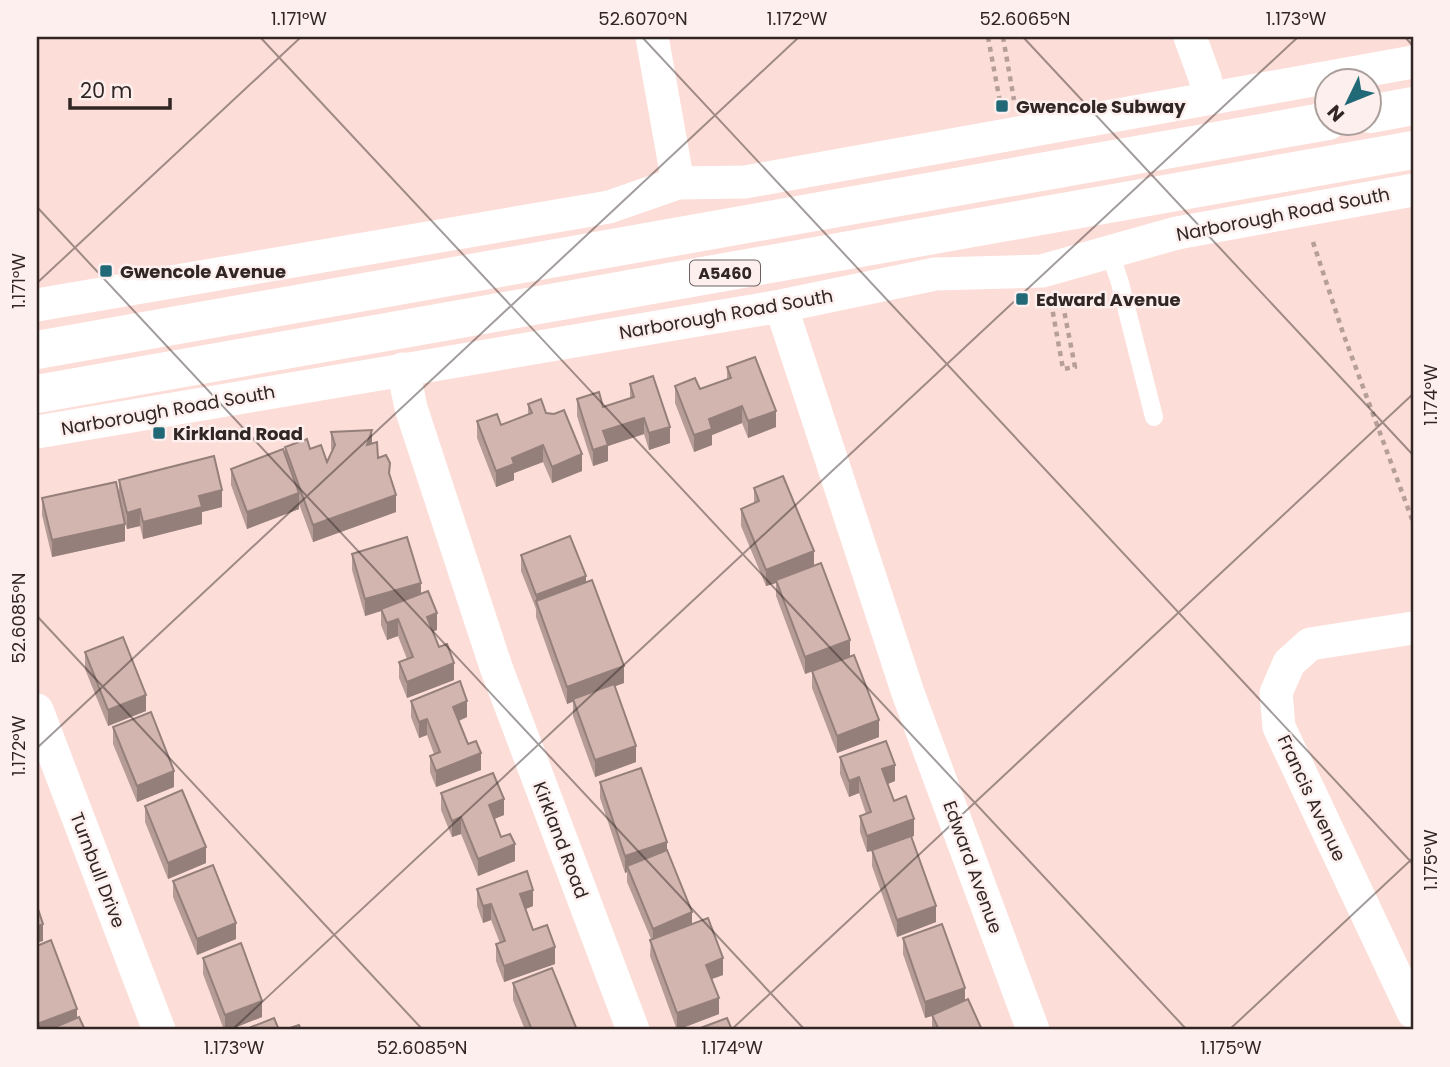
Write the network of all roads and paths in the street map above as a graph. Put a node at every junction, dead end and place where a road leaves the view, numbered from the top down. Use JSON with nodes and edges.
{"nodes":[{"id":1,"x":652,"y":37,"type":"edge"},
{"id":2,"x":988,"y":37,"type":"edge"},
{"id":3,"x":1003,"y":37,"type":"edge"},
{"id":4,"x":1190,"y":37,"type":"edge"},
{"id":5,"x":1413,"y":62,"type":"edge"},
{"id":6,"x":1209,"y":97,"type":"junction"},
{"id":7,"x":1014,"y":100,"type":"dead end"},
{"id":8,"x":1000,"y":102,"type":"dead end"},
{"id":9,"x":1413,"y":106,"type":"edge"},
{"id":10,"x":1384,"y":111,"type":"edge"},
{"id":11,"x":1314,"y":123,"type":"edge"},
{"id":12,"x":1413,"y":150,"type":"edge"},
{"id":13,"x":678,"y":183,"type":"junction"},
{"id":14,"x":1413,"y":190,"type":"edge"},
{"id":15,"x":1303,"y":209,"type":"junction"},
{"id":16,"x":1110,"y":253,"type":"junction"},
{"id":17,"x":1062,"y":298,"type":"dead end"},
{"id":18,"x":1051,"y":302,"type":"dead end"},
{"id":19,"x":37,"y":305,"type":"edge"},
{"id":20,"x":781,"y":306,"type":"junction"},
{"id":21,"x":37,"y":350,"type":"edge"},
{"id":22,"x":403,"y":369,"type":"junction"},
{"id":23,"x":37,"y":394,"type":"edge"},
{"id":24,"x":1154,"y":417,"type":"dead end"},
{"id":25,"x":37,"y":432,"type":"edge"},
{"id":26,"x":1413,"y":522,"type":"edge"},
{"id":27,"x":1413,"y":628,"type":"edge"},
{"id":28,"x":37,"y":710,"type":"edge"},
{"id":29,"x":1413,"y":1012,"type":"edge"},
{"id":30,"x":159,"y":1030,"type":"edge"},
{"id":31,"x":633,"y":1030,"type":"edge"},
{"id":32,"x":1033,"y":1030,"type":"edge"}],
"edges":[{"from":1,"to":13,"type":"street"},
{"from":2,"to":8,"type":"path"},
{"from":3,"to":7,"type":"path"},
{"from":4,"to":6,"type":"street"},
{"from":5,"to":6,"type":"street"},
{"from":6,"to":13,"type":"street"},
{"from":9,"to":10,"type":"main road"},
{"from":11,"to":21,"type":"main road","number":"A5460"},
{"from":12,"to":23,"type":"main road","number":"A5460"},
{"from":13,"to":19,"type":"street"},
{"from":14,"to":15,"type":"street","name":"Narborough Road South"},
{"from":15,"to":16,"type":"street","name":"Narborough Road South"},
{"from":15,"to":26,"type":"path"},
{"from":16,"to":20,"type":"street","name":"Narborough Road South"},
{"from":16,"to":24,"type":"lane"},
{"from":17,"to":18,"type":"path"},
{"from":20,"to":22,"type":"street","name":"Narborough Road South"},
{"from":20,"to":32,"type":"street","name":"Edward Avenue"},
{"from":22,"to":25,"type":"street","name":"Narborough Road South"},
{"from":22,"to":31,"type":"street","name":"Kirkland Road"},
{"from":27,"to":29,"type":"street","name":"Francis Avenue"},
{"from":28,"to":30,"type":"street","name":"Turnbull Drive"}]}
